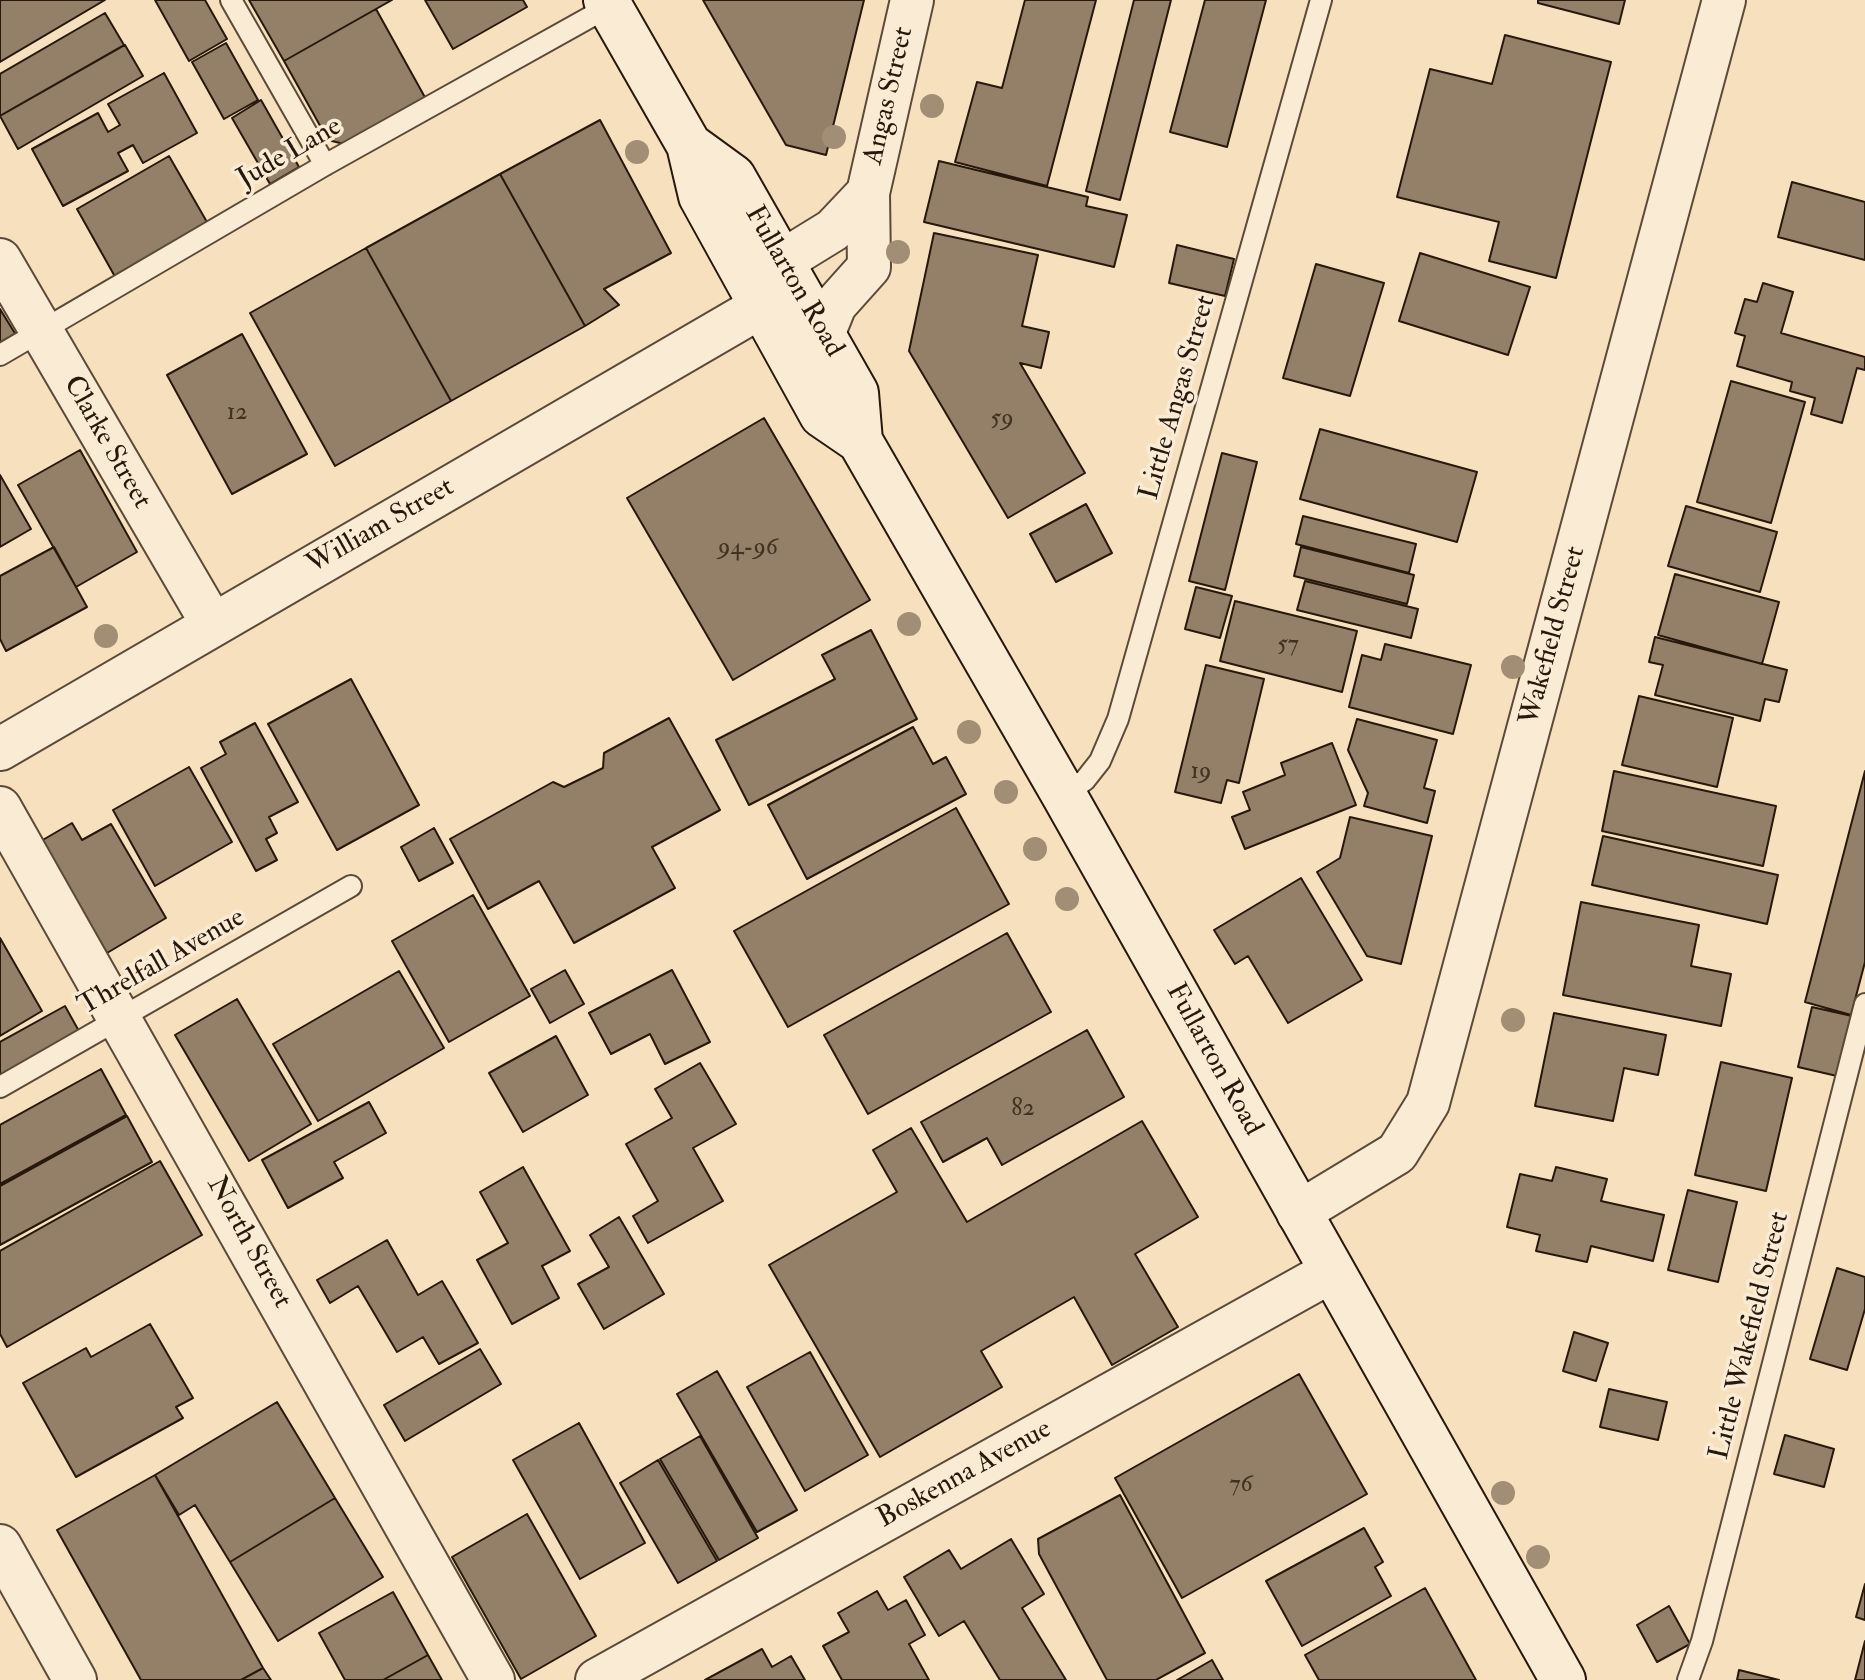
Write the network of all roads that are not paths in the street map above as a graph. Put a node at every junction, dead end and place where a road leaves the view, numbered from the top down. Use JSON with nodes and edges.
{"nodes":[{"id":1,"x":231,"y":0,"type":"edge"},
{"id":2,"x":912,"y":0,"type":"edge"},
{"id":3,"x":1321,"y":0,"type":"edge"},
{"id":4,"x":1724,"y":0,"type":"edge"},
{"id":5,"x":608,"y":3,"type":"edge"},
{"id":6,"x":689,"y":145,"type":"junction"},
{"id":7,"x":325,"y":165,"type":"junction"},
{"id":8,"x":868,"y":193,"type":"junction"},
{"id":9,"x":0,"y":260,"type":"edge"},
{"id":10,"x":781,"y":262,"type":"junction"},
{"id":11,"x":762,"y":306,"type":"junction"},
{"id":12,"x":40,"y":331,"type":"junction"},
{"id":13,"x":823,"y":335,"type":"junction"},
{"id":14,"x":0,"y":355,"type":"edge"},
{"id":15,"x":860,"y":441,"type":"junction"},
{"id":16,"x":213,"y":625,"type":"junction"},
{"id":17,"x":0,"y":749,"type":"edge"},
{"id":18,"x":1064,"y":795,"type":"junction"},
{"id":19,"x":0,"y":808,"type":"edge"},
{"id":20,"x":351,"y":886,"type":"dead end"},
{"id":21,"x":1865,"y":1004,"type":"edge"},
{"id":22,"x":122,"y":1019,"type":"junction"},
{"id":23,"x":0,"y":1087,"type":"edge"},
{"id":24,"x":1298,"y":1213,"type":"junction"},
{"id":25,"x":1332,"y":1271,"type":"junction"},
{"id":26,"x":0,"y":1546,"type":"edge"},
{"id":27,"x":75,"y":1680,"type":"edge"},
{"id":28,"x":493,"y":1680,"type":"edge"},
{"id":29,"x":597,"y":1680,"type":"edge"},
{"id":30,"x":1563,"y":1680,"type":"edge"},
{"id":31,"x":1688,"y":1680,"type":"edge"}],
"edges":[{"from":1,"to":7,"type":"lane"},
{"from":2,"to":8,"type":"street","name":"Angas Street"},
{"from":3,"to":18,"type":"lane","name":"Little Angas Street"},
{"from":4,"to":24,"type":"street","name":"Wakefield Street"},
{"from":5,"to":6,"type":"main road","name":"Fullarton Road"},
{"from":5,"to":7,"type":"lane","name":"Jude Lane"},
{"from":6,"to":10,"type":"main road","name":"Fullarton Road"},
{"from":6,"to":11,"type":"main road","name":"Fullarton Road"},
{"from":7,"to":12,"type":"lane","name":"Jude Lane"},
{"from":8,"to":10,"type":"street","name":"Angas Street"},
{"from":8,"to":13,"type":"street","name":"Angas Street"},
{"from":9,"to":12,"type":"street","name":"Clarke Street"},
{"from":10,"to":13,"type":"main road","name":"Fullarton Road"},
{"from":11,"to":15,"type":"main road","name":"Fullarton Road"},
{"from":11,"to":16,"type":"street","name":"William Street"},
{"from":12,"to":14,"type":"lane","name":"Jude Lane"},
{"from":12,"to":16,"type":"street","name":"Clarke Street"},
{"from":13,"to":15,"type":"main road","name":"Fullarton Road"},
{"from":15,"to":18,"type":"main road","name":"Fullarton Road"},
{"from":16,"to":17,"type":"street","name":"William Street"},
{"from":18,"to":24,"type":"main road","name":"Fullarton Road"},
{"from":19,"to":22,"type":"street","name":"North Street"},
{"from":20,"to":22,"type":"lane","name":"Threlfall Avenue"},
{"from":21,"to":31,"type":"lane","name":"Little Wakefield Street"},
{"from":22,"to":23,"type":"lane","name":"Threlfall Avenue"},
{"from":22,"to":28,"type":"street","name":"North Street"},
{"from":24,"to":25,"type":"main road","name":"Fullarton Road"},
{"from":25,"to":29,"type":"street","name":"Boskenna Avenue"},
{"from":25,"to":30,"type":"main road","name":"Fullarton Road"},
{"from":26,"to":27,"type":"street"}]}
